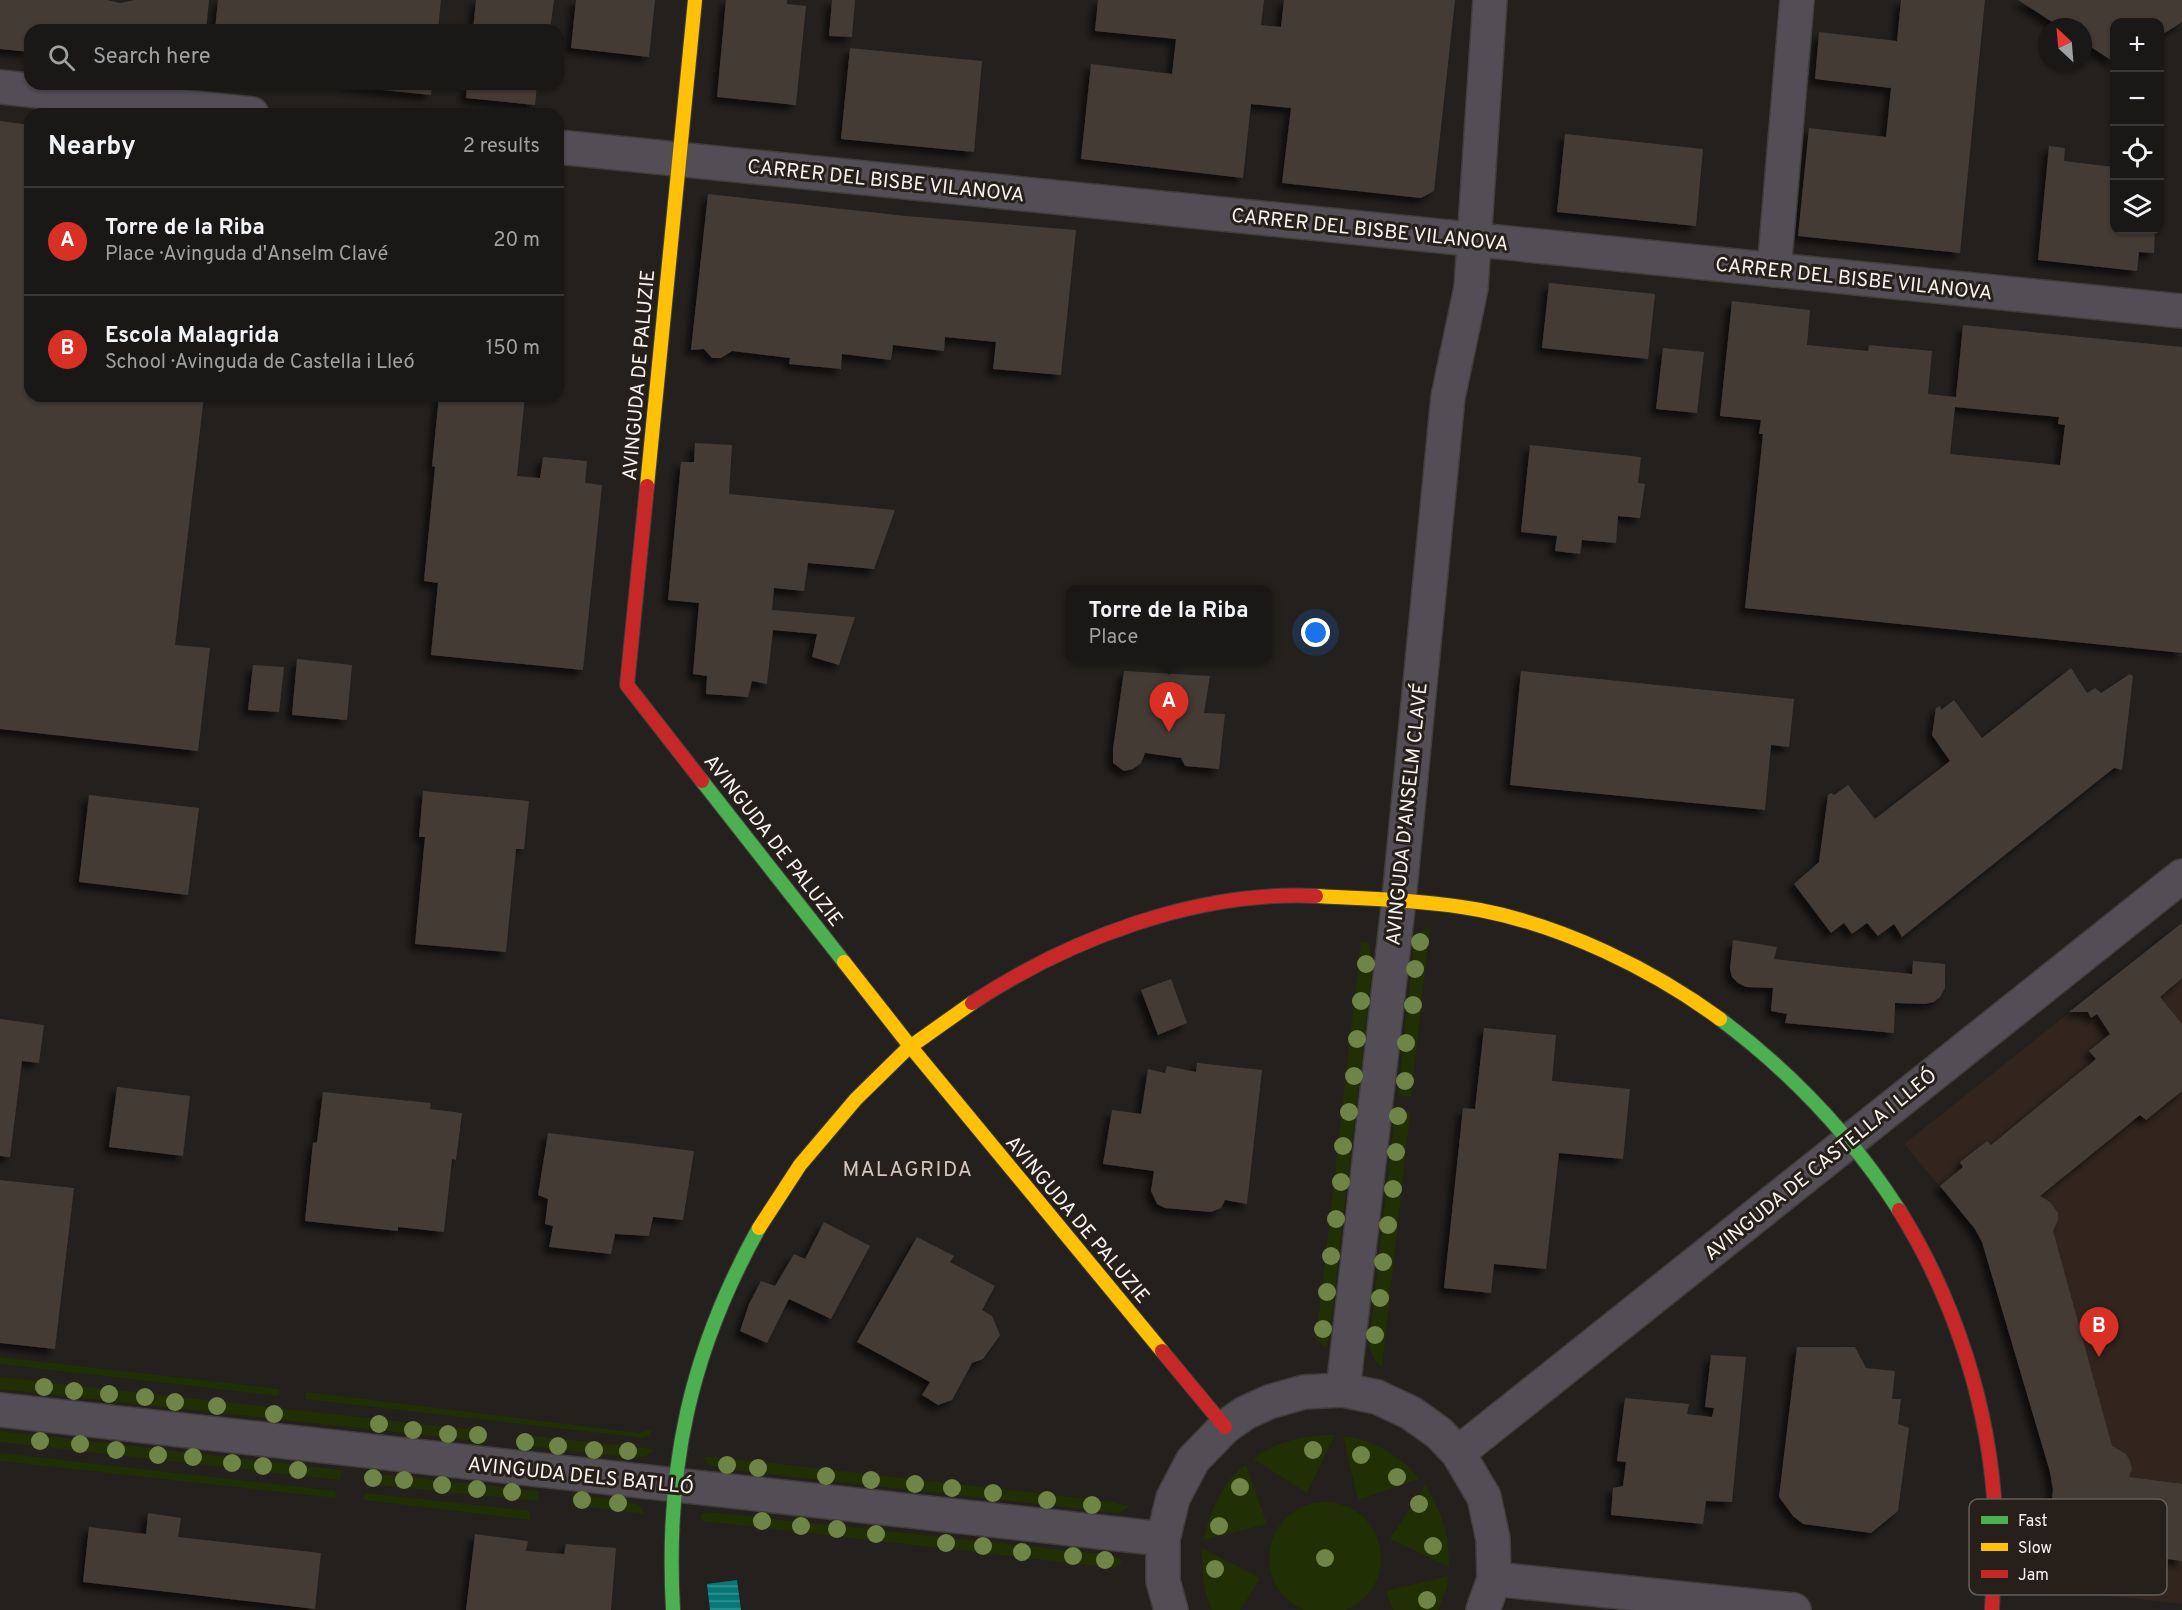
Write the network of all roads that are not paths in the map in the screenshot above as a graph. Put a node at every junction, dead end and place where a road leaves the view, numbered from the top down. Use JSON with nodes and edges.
{"nodes":[{"id":1,"x":695,"y":0,"type":"edge"},
{"id":2,"x":1490,"y":0,"type":"edge"},
{"id":3,"x":1797,"y":0,"type":"edge"},
{"id":4,"x":0,"y":87,"type":"edge"},
{"id":5,"x":24,"y":90,"type":"edge"},
{"id":6,"x":28,"y":90,"type":"edge"},
{"id":7,"x":196,"y":108,"type":"edge"},
{"id":8,"x":564,"y":148,"type":"edge"},
{"id":9,"x":678,"y":160,"type":"junction"},
{"id":10,"x":1475,"y":239,"type":"junction"},
{"id":11,"x":1774,"y":270,"type":"junction"},
{"id":12,"x":2182,"y":311,"type":"edge"},
{"id":13,"x":2182,"y":876,"type":"edge"},
{"id":14,"x":1399,"y":899,"type":"junction"},
{"id":15,"x":910,"y":1046,"type":"junction"},
{"id":16,"x":1850,"y":1139,"type":"junction"},
{"id":17,"x":1343,"y":1390,"type":"junction"},
{"id":18,"x":0,"y":1410,"type":"edge"},
{"id":19,"x":1225,"y":1427,"type":"junction"},
{"id":20,"x":1458,"y":1453,"type":"junction"},
{"id":21,"x":674,"y":1486,"type":"junction"},
{"id":22,"x":1993,"y":1499,"type":"edge"},
{"id":23,"x":1163,"y":1539,"type":"junction"},
{"id":24,"x":1494,"y":1579,"type":"junction"},
{"id":25,"x":1992,"y":1595,"type":"edge"},
{"id":26,"x":673,"y":1610,"type":"edge"},
{"id":27,"x":1171,"y":1610,"type":"edge"},
{"id":28,"x":1484,"y":1610,"type":"edge"},
{"id":29,"x":1794,"y":1610,"type":"edge"},
{"id":30,"x":1992,"y":1610,"type":"edge"}],
"edges":[{"from":1,"to":9,"type":"street","name":"AVINGUDA DE PALUZIE"},
{"from":2,"to":10,"type":"street","name":"AVINGUDA D'ANSELM CLAVÉ"},
{"from":3,"to":11,"type":"street"},
{"from":4,"to":5,"type":"street"},
{"from":6,"to":7,"type":"street"},
{"from":8,"to":9,"type":"street","name":"CARRER DEL BISBE VILANOVA"},
{"from":9,"to":10,"type":"street","name":"CARRER DEL BISBE VILANOVA"},
{"from":9,"to":15,"type":"street","name":"AVINGUDA DE PALUZIE"},
{"from":10,"to":11,"type":"street","name":"CARRER DEL BISBE VILANOVA"},
{"from":10,"to":14,"type":"street","name":"AVINGUDA D'ANSELM CLAVÉ"},
{"from":11,"to":12,"type":"street","name":"CARRER DEL BISBE VILANOVA"},
{"from":13,"to":16,"type":"street","name":"AVINGUDA DE CASTELLA I LLEÓ"},
{"from":14,"to":15,"type":"street"},
{"from":14,"to":16,"type":"street"},
{"from":14,"to":17,"type":"street","name":"AVINGUDA D'ANSELM CLAVÉ"},
{"from":15,"to":19,"type":"street","name":"AVINGUDA DE PALUZIE"},
{"from":15,"to":21,"type":"street"},
{"from":16,"to":20,"type":"street","name":"AVINGUDA DE CASTELLA I LLEÓ"},
{"from":16,"to":22,"type":"street"},
{"from":17,"to":19,"type":"street"},
{"from":17,"to":20,"type":"street"},
{"from":18,"to":21,"type":"street","name":"AVINGUDA DELS BATLLÓ"},
{"from":19,"to":23,"type":"street"},
{"from":20,"to":24,"type":"street"},
{"from":21,"to":23,"type":"street","name":"AVINGUDA DELS BATLLÓ"},
{"from":21,"to":26,"type":"street"},
{"from":23,"to":27,"type":"street"},
{"from":24,"to":28,"type":"street"},
{"from":24,"to":29,"type":"street"},
{"from":25,"to":30,"type":"street"}]}
